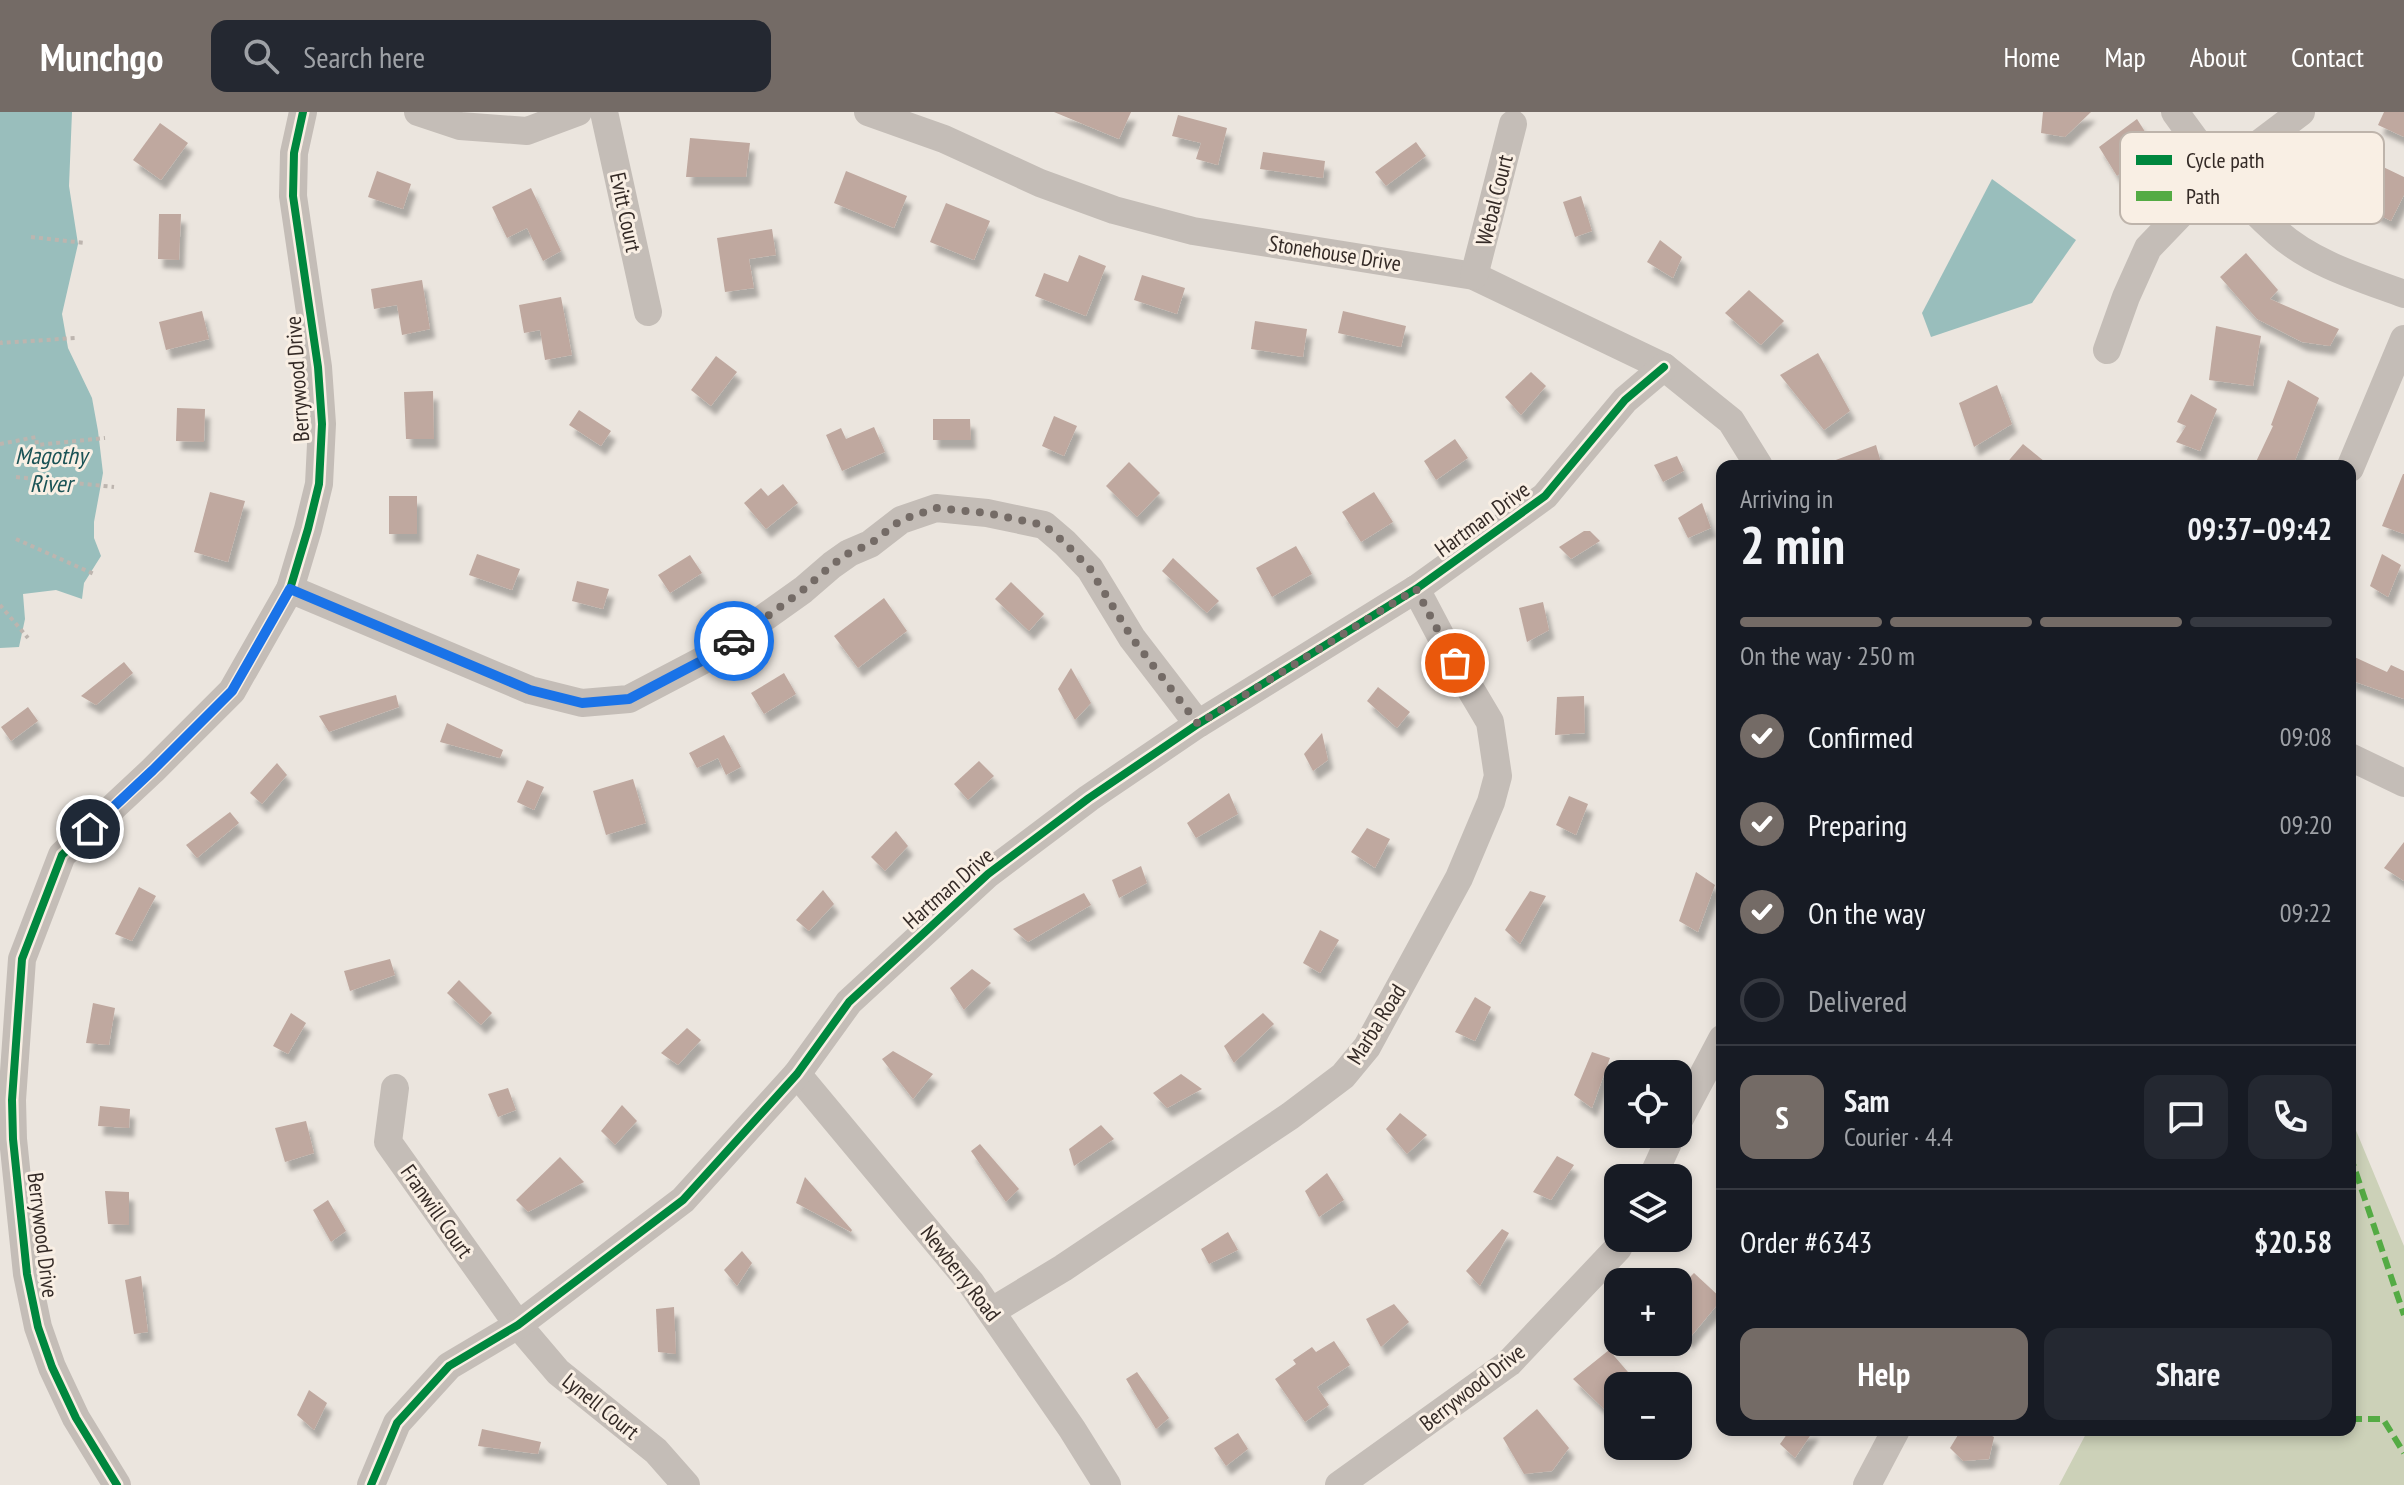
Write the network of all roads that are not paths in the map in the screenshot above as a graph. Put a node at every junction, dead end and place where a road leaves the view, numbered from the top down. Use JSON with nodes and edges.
{"nodes":[{"id":1,"x":303,"y":112,"type":"edge"},
{"id":2,"x":418,"y":112,"type":"edge"},
{"id":3,"x":578,"y":112,"type":"edge"},
{"id":4,"x":604,"y":112,"type":"edge"},
{"id":5,"x":868,"y":112,"type":"edge"},
{"id":6,"x":2175,"y":112,"type":"edge"},
{"id":7,"x":2301,"y":112,"type":"edge"},
{"id":8,"x":1513,"y":124,"type":"dead end"},
{"id":9,"x":2189,"y":132,"type":"edge"},
{"id":10,"x":2275,"y":132,"type":"edge"},
{"id":11,"x":2171,"y":224,"type":"edge"},
{"id":12,"x":2268,"y":224,"type":"edge"},
{"id":13,"x":1474,"y":276,"type":"junction"},
{"id":14,"x":2404,"y":294,"type":"edge"},
{"id":15,"x":648,"y":312,"type":"dead end"},
{"id":16,"x":2404,"y":339,"type":"edge"},
{"id":17,"x":2107,"y":350,"type":"dead end"},
{"id":18,"x":1664,"y":367,"type":"junction"},
{"id":19,"x":1755,"y":460,"type":"edge"},
{"id":20,"x":2353,"y":460,"type":"edge"},
{"id":21,"x":290,"y":589,"type":"junction"},
{"id":22,"x":1416,"y":589,"type":"junction"},
{"id":23,"x":1198,"y":724,"type":"junction"},
{"id":24,"x":2356,"y":760,"type":"edge"},
{"id":25,"x":2404,"y":783,"type":"edge"},
{"id":26,"x":11,"y":958,"type":"edge"},
{"id":27,"x":1716,"y":1050,"type":"edge"},
{"id":28,"x":797,"y":1074,"type":"junction"},
{"id":29,"x":395,"y":1088,"type":"dead end"},
{"id":30,"x":1692,"y":1096,"type":"edge"},
{"id":31,"x":1614,"y":1252,"type":"edge"},
{"id":32,"x":992,"y":1311,"type":"junction"},
{"id":33,"x":518,"y":1325,"type":"junction"},
{"id":34,"x":1893,"y":1436,"type":"edge"},
{"id":35,"x":117,"y":1485,"type":"edge"},
{"id":36,"x":371,"y":1485,"type":"edge"},
{"id":37,"x":686,"y":1485,"type":"edge"},
{"id":38,"x":1107,"y":1485,"type":"edge"},
{"id":39,"x":1339,"y":1485,"type":"edge"},
{"id":40,"x":1867,"y":1485,"type":"edge"}],
"edges":[{"from":1,"to":21,"type":"street","name":"Berrywood Drive"},
{"from":2,"to":3,"type":"street"},
{"from":4,"to":15,"type":"street","name":"Evitt Court"},
{"from":5,"to":13,"type":"street","name":"Stonehouse Drive"},
{"from":6,"to":9,"type":"street"},
{"from":7,"to":10,"type":"street"},
{"from":8,"to":13,"type":"street","name":"Webal Court"},
{"from":11,"to":17,"type":"street"},
{"from":12,"to":14,"type":"street"},
{"from":13,"to":18,"type":"street","name":"Stonehouse Drive"},
{"from":16,"to":20,"type":"street"},
{"from":18,"to":19,"type":"street","name":"Stonehouse Drive"},
{"from":18,"to":22,"type":"street","name":"Hartman Drive"},
{"from":21,"to":23,"type":"street"},
{"from":21,"to":26,"type":"street","name":"Berrywood Drive"},
{"from":22,"to":23,"type":"street","name":"Hartman Drive"},
{"from":22,"to":32,"type":"street","name":"Marba Road"},
{"from":23,"to":28,"type":"street","name":"Hartman Drive"},
{"from":24,"to":25,"type":"street"},
{"from":26,"to":35,"type":"street","name":"Berrywood Drive"},
{"from":27,"to":30,"type":"street"},
{"from":28,"to":32,"type":"street","name":"Newberry Road"},
{"from":28,"to":33,"type":"street","name":"Hartman Drive"},
{"from":29,"to":33,"type":"street","name":"Franwill Court"},
{"from":31,"to":39,"type":"street","name":"Berrywood Drive"},
{"from":32,"to":38,"type":"street","name":"Newberry Road"},
{"from":33,"to":36,"type":"street","name":"Hartman Drive"},
{"from":33,"to":37,"type":"street","name":"Lynell Court"},
{"from":34,"to":40,"type":"street"}]}
